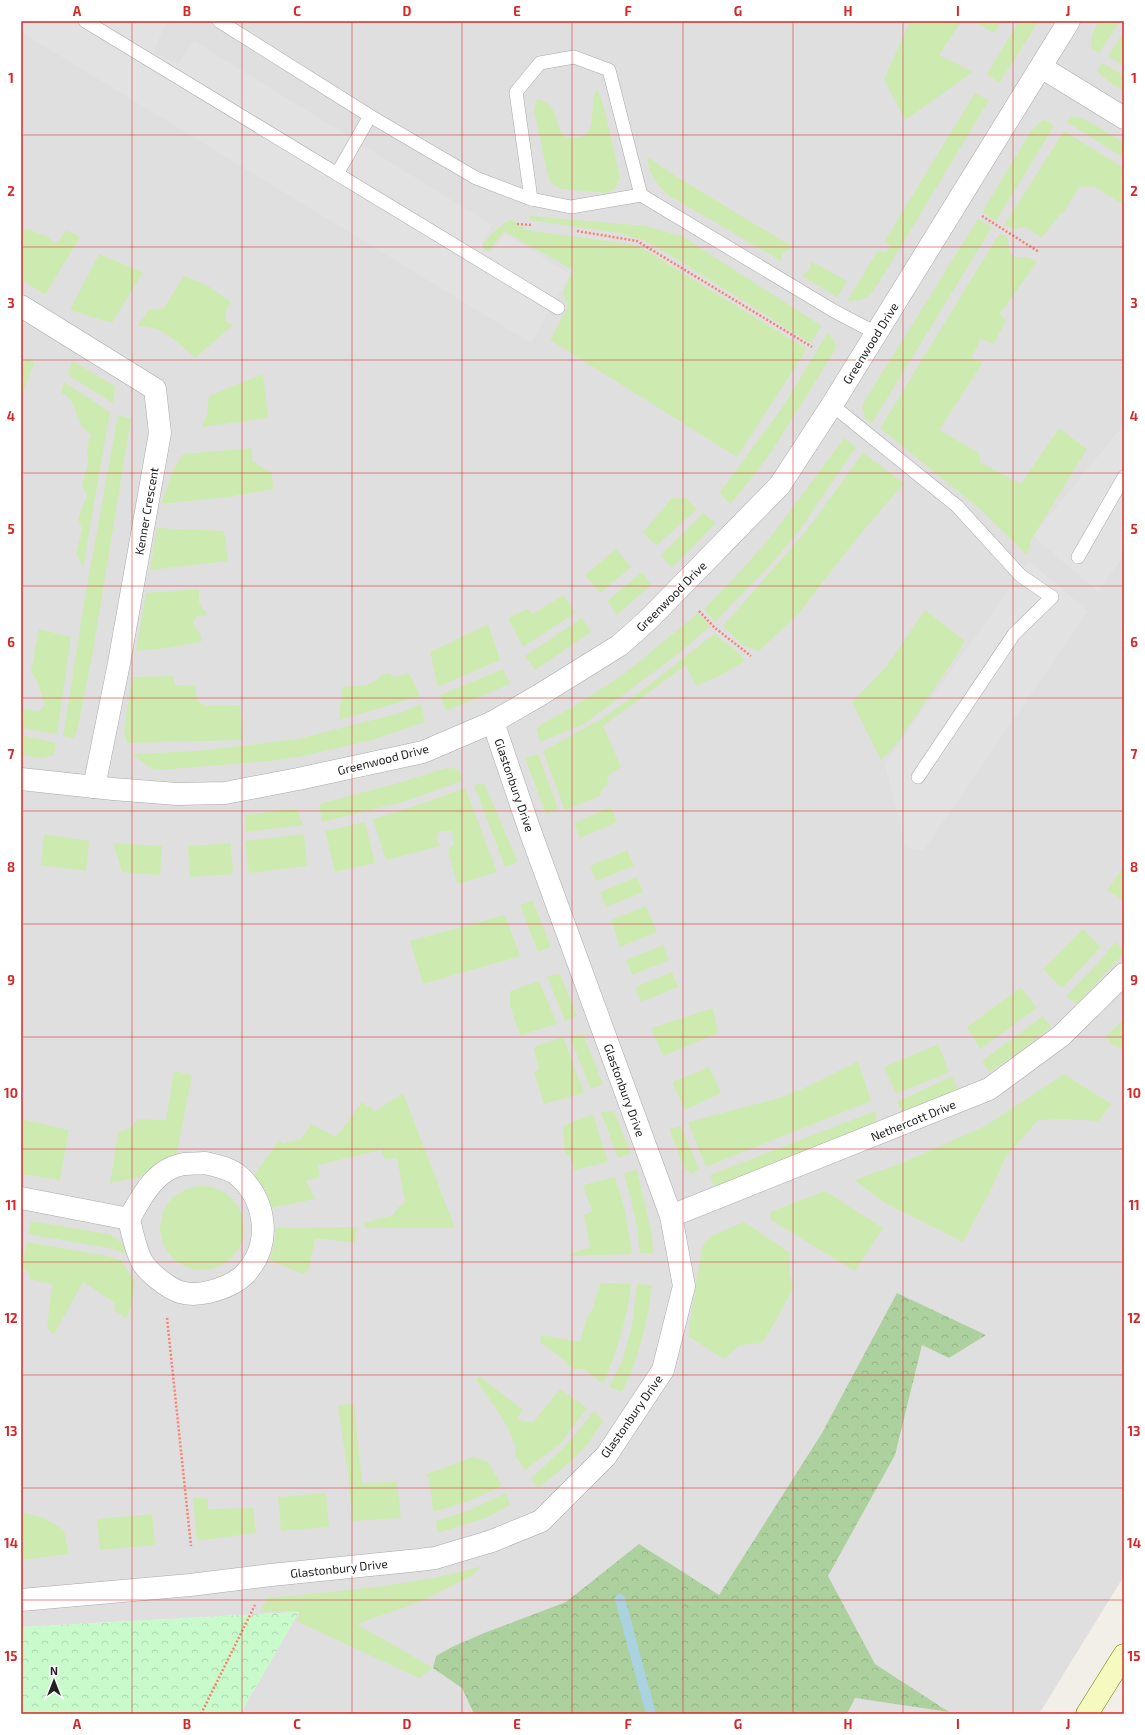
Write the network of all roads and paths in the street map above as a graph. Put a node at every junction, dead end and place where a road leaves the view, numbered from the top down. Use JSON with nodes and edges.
{"nodes":[{"id":1,"x":85,"y":21,"type":"edge"},
{"id":2,"x":219,"y":21,"type":"edge"},
{"id":3,"x":1069,"y":21,"type":"edge"},
{"id":4,"x":1041,"y":67,"type":"junction"},
{"id":5,"x":370,"y":116,"type":"junction"},
{"id":6,"x":1124,"y":118,"type":"edge"},
{"id":7,"x":337,"y":174,"type":"junction"},
{"id":8,"x":641,"y":195,"type":"junction"},
{"id":9,"x":531,"y":199,"type":"junction"},
{"id":10,"x":982,"y":216,"type":"dead end"},
{"id":11,"x":517,"y":224,"type":"dead end"},
{"id":12,"x":539,"y":226,"type":"dead end"},
{"id":13,"x":576,"y":231,"type":"dead end"},
{"id":14,"x":1039,"y":252,"type":"dead end"},
{"id":15,"x":21,"y":306,"type":"edge"},
{"id":16,"x":558,"y":308,"type":"dead end"},
{"id":17,"x":876,"y":333,"type":"junction"},
{"id":18,"x":812,"y":347,"type":"dead end"},
{"id":19,"x":832,"y":405,"type":"junction"},
{"id":20,"x":1124,"y":477,"type":"edge"},
{"id":21,"x":1078,"y":557,"type":"dead end"},
{"id":22,"x":699,"y":611,"type":"dead end"},
{"id":23,"x":751,"y":656,"type":"dead end"},
{"id":24,"x":493,"y":722,"type":"junction"},
{"id":25,"x":918,"y":777,"type":"dead end"},
{"id":26,"x":21,"y":779,"type":"edge"},
{"id":27,"x":94,"y":787,"type":"junction"},
{"id":28,"x":1124,"y":974,"type":"edge"},
{"id":29,"x":21,"y":1198,"type":"edge"},
{"id":30,"x":671,"y":1216,"type":"junction"},
{"id":31,"x":129,"y":1219,"type":"junction"},
{"id":32,"x":167,"y":1311,"type":"dead end"},
{"id":33,"x":191,"y":1546,"type":"dead end"},
{"id":34,"x":271,"y":1575,"type":"junction"},
{"id":35,"x":21,"y":1600,"type":"edge"},
{"id":36,"x":1124,"y":1655,"type":"edge"},
{"id":37,"x":201,"y":1714,"type":"edge"},
{"id":38,"x":1087,"y":1714,"type":"edge"}],
"edges":[{"from":1,"to":7,"type":"lane"},
{"from":2,"to":5,"type":"lane"},
{"from":3,"to":4,"type":"street","name":"Greenwood Drive"},
{"from":4,"to":6,"type":"street"},
{"from":4,"to":17,"type":"street","name":"Greenwood Drive"},
{"from":5,"to":7,"type":"lane"},
{"from":5,"to":9,"type":"lane"},
{"from":7,"to":16,"type":"lane"},
{"from":8,"to":9,"type":"lane"},
{"from":8,"to":9,"type":"lane"},
{"from":8,"to":17,"type":"lane"},
{"from":10,"to":14,"type":"path"},
{"from":11,"to":12,"type":"path"},
{"from":13,"to":18,"type":"path"},
{"from":15,"to":27,"type":"street","name":"Kenner Crescent"},
{"from":17,"to":19,"type":"street","name":"Greenwood Drive"},
{"from":19,"to":24,"type":"street","name":"Greenwood Drive"},
{"from":19,"to":25,"type":"lane"},
{"from":20,"to":21,"type":"lane"},
{"from":22,"to":23,"type":"path"},
{"from":24,"to":27,"type":"street","name":"Greenwood Drive"},
{"from":24,"to":30,"type":"street","name":"Glastonbury Drive"},
{"from":26,"to":27,"type":"street","name":"Greenwood Drive"},
{"from":28,"to":30,"type":"street","name":"Nethercott Drive"},
{"from":29,"to":31,"type":"street"},
{"from":30,"to":34,"type":"street","name":"Glastonbury Drive"},
{"from":31,"to":31,"type":"street"},
{"from":32,"to":33,"type":"path"},
{"from":34,"to":35,"type":"street","name":"Glastonbury Drive"},
{"from":34,"to":37,"type":"path"},
{"from":36,"to":38,"type":"main road"}]}
